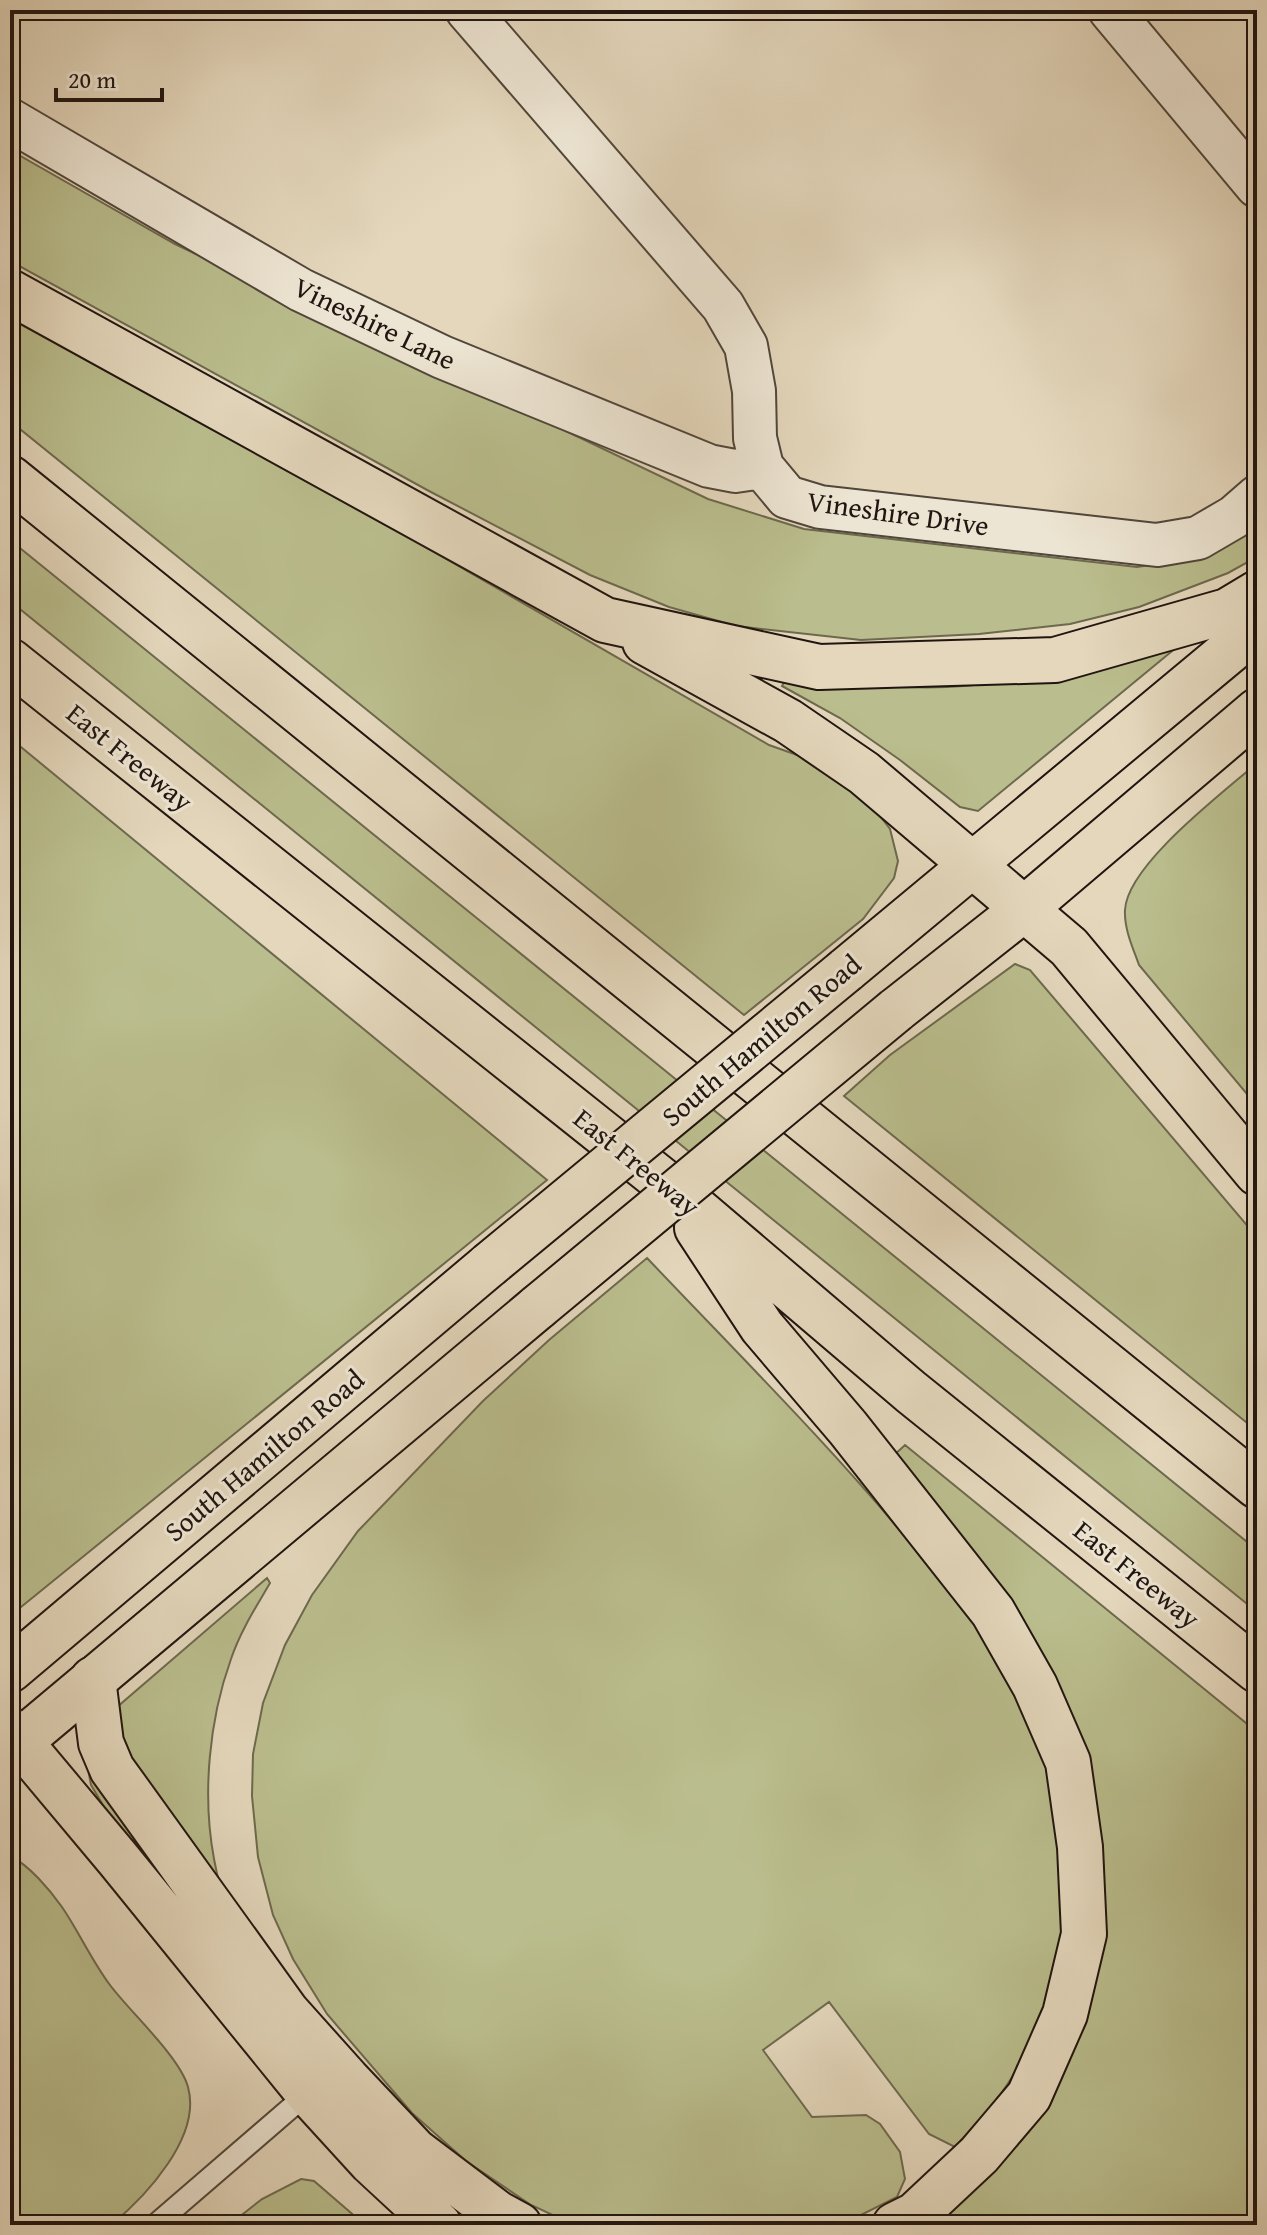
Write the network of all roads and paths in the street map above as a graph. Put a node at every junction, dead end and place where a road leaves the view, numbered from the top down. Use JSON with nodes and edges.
{"nodes":[{"id":1,"x":467,"y":10,"type":"edge"},
{"id":2,"x":1110,"y":10,"type":"edge"},
{"id":3,"x":10,"y":120,"type":"edge"},
{"id":4,"x":1257,"y":186,"type":"edge"},
{"id":5,"x":10,"y":292,"type":"edge"},
{"id":6,"x":762,"y":467,"type":"junction"},
{"id":7,"x":10,"y":478,"type":"edge"},
{"id":8,"x":1257,"y":497,"type":"edge"},
{"id":9,"x":1257,"y":593,"type":"edge"},
{"id":10,"x":605,"y":620,"type":"junction"},
{"id":11,"x":1257,"y":628,"type":"edge"},
{"id":12,"x":10,"y":661,"type":"edge"},
{"id":13,"x":1257,"y":711,"type":"edge"},
{"id":14,"x":972,"y":866,"type":"junction"},
{"id":15,"x":1024,"y":909,"type":"junction"},
{"id":16,"x":1257,"y":1173,"type":"edge"},
{"id":17,"x":669,"y":1186,"type":"junction"},
{"id":18,"x":1257,"y":1486,"type":"edge"},
{"id":19,"x":10,"y":1670,"type":"edge"},
{"id":20,"x":1257,"y":1670,"type":"edge"},
{"id":21,"x":93,"y":1679,"type":"junction"},
{"id":22,"x":13,"y":1741,"type":"edge"},
{"id":23,"x":308,"y":2093,"type":"junction"},
{"id":24,"x":155,"y":2225,"type":"edge"},
{"id":25,"x":439,"y":2225,"type":"edge"},
{"id":26,"x":519,"y":2225,"type":"edge"},
{"id":27,"x":895,"y":2225,"type":"edge"}],
"edges":[{"from":1,"to":6,"type":"street"},
{"from":2,"to":4,"type":"street"},
{"from":3,"to":6,"type":"street","name":"Vineshire Lane"},
{"from":5,"to":10,"type":"main road"},
{"from":6,"to":8,"type":"street","name":"Vineshire Drive"},
{"from":7,"to":18,"type":"main road"},
{"from":9,"to":10,"type":"main road"},
{"from":10,"to":14,"type":"main road"},
{"from":11,"to":14,"type":"main road","name":"South Hamilton Road"},
{"from":12,"to":17,"type":"main road","name":"East Freeway"},
{"from":13,"to":15,"type":"main road"},
{"from":14,"to":15,"type":"main road"},
{"from":14,"to":19,"type":"main road","name":"South Hamilton Road","bridge":true},
{"from":15,"to":16,"type":"main road"},
{"from":15,"to":21,"type":"main road","bridge":true},
{"from":17,"to":20,"type":"main road","name":"East Freeway"},
{"from":17,"to":27,"type":"main road"},
{"from":21,"to":22,"type":"main road"},
{"from":21,"to":26,"type":"main road"},
{"from":22,"to":23,"type":"main road"},
{"from":23,"to":24,"type":"lane"},
{"from":23,"to":25,"type":"main road"}]}
